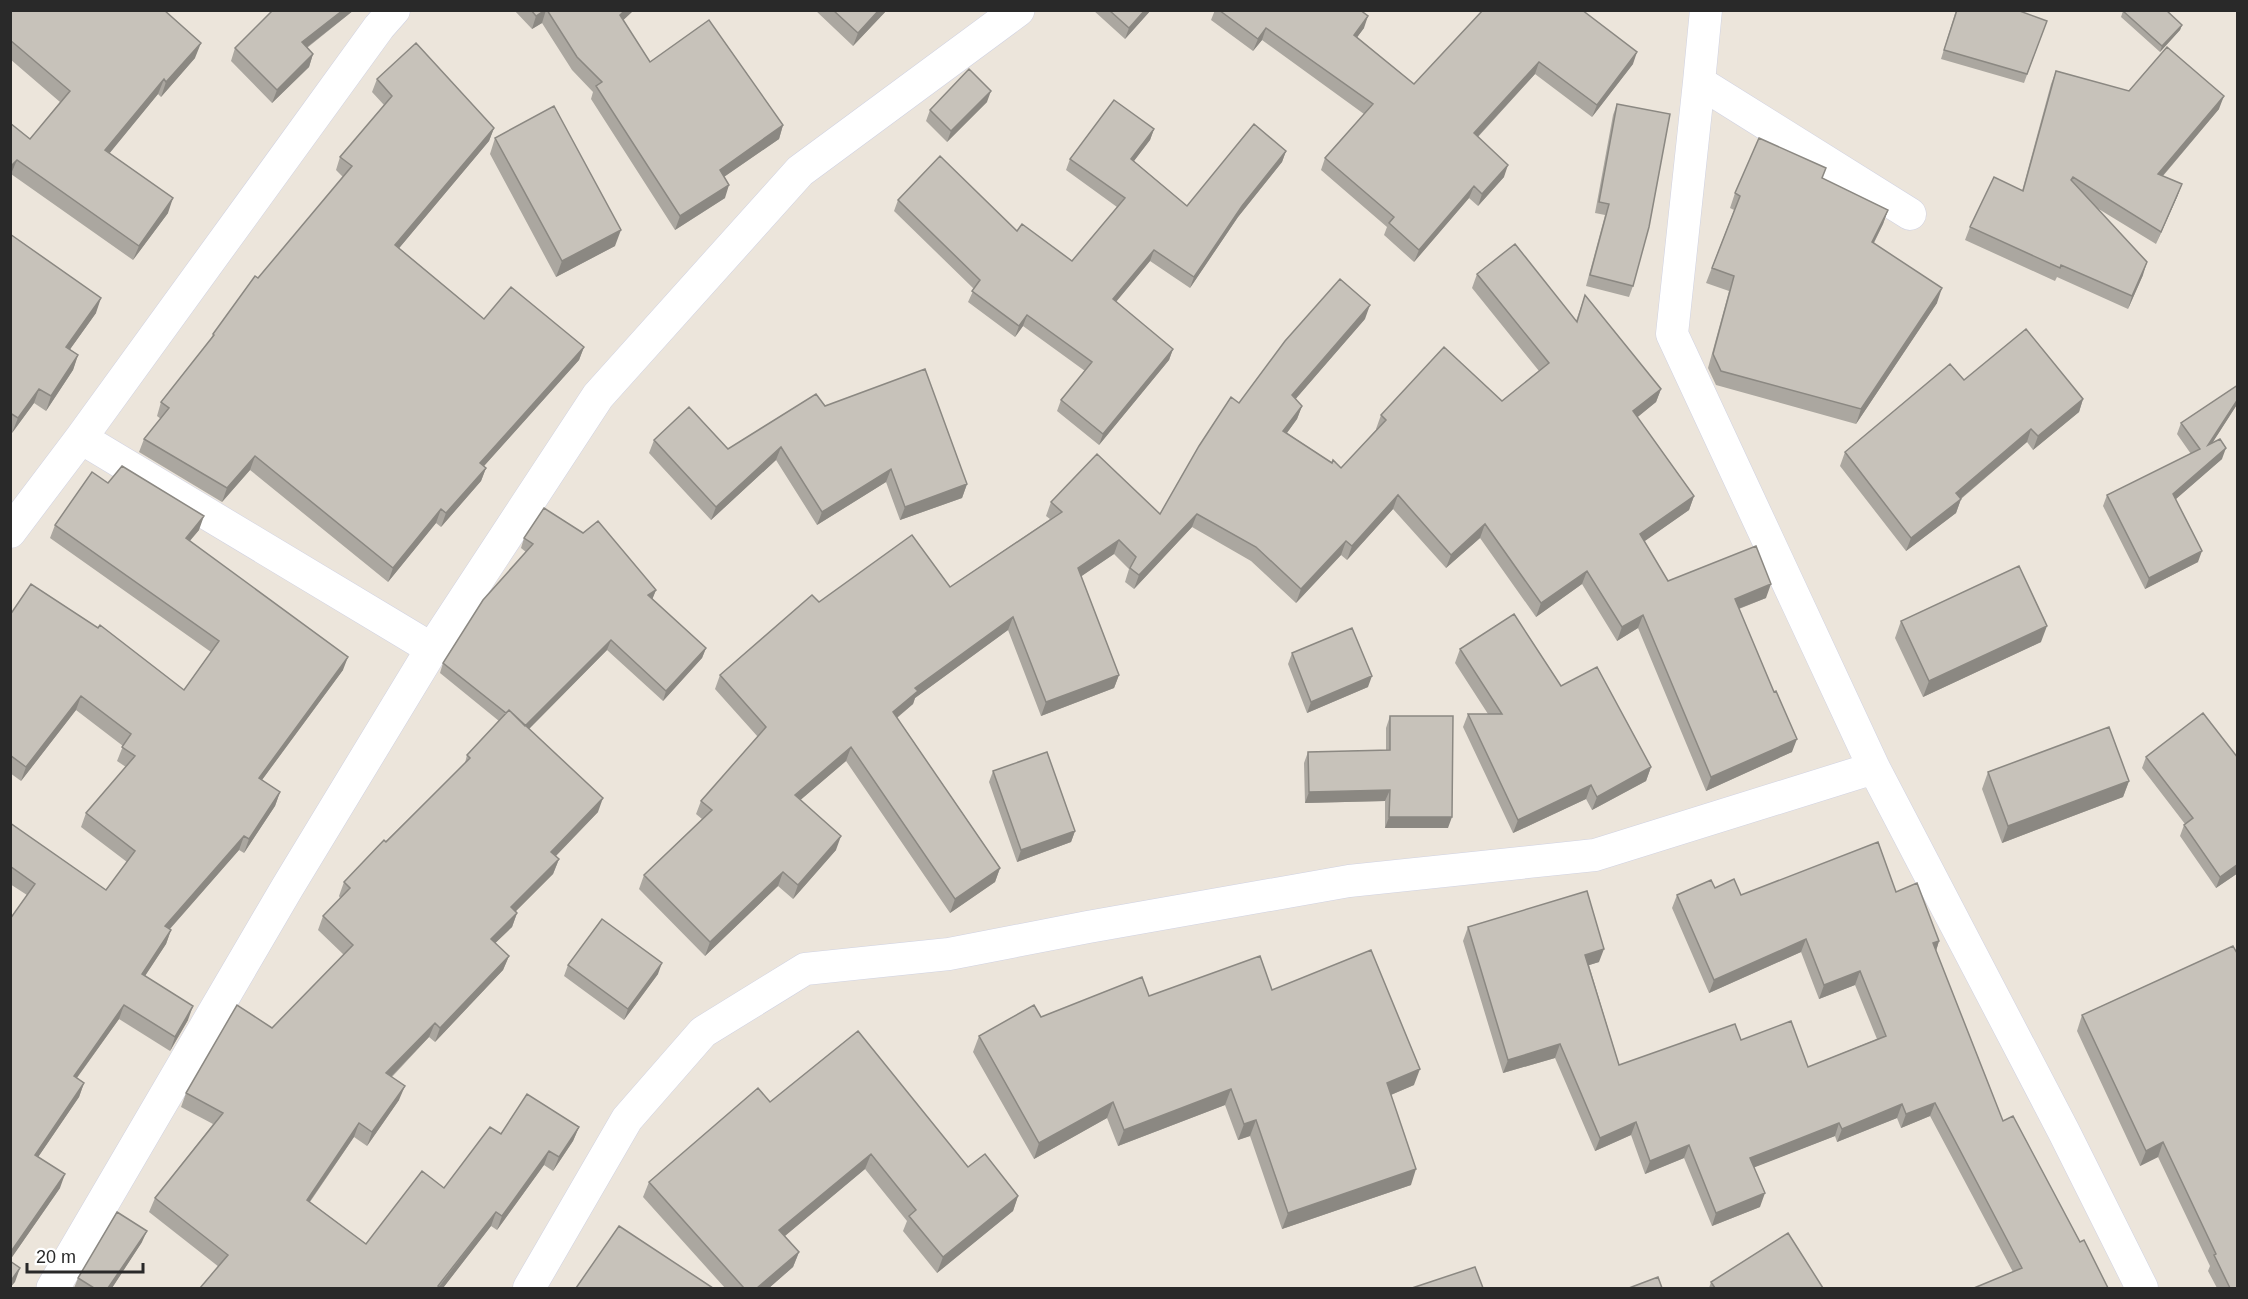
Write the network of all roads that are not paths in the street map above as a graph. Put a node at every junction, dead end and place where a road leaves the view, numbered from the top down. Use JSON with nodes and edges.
{"nodes":[{"id":1,"x":394,"y":10,"type":"edge"},
{"id":2,"x":1017,"y":10,"type":"edge"},
{"id":3,"x":1706,"y":10,"type":"edge"},
{"id":4,"x":1699,"y":82,"type":"junction"},
{"id":5,"x":1910,"y":214,"type":"dead end"},
{"id":6,"x":81,"y":438,"type":"junction"},
{"id":7,"x":10,"y":532,"type":"edge"},
{"id":8,"x":432,"y":649,"type":"junction"},
{"id":9,"x":1874,"y":768,"type":"junction"},
{"id":10,"x":53,"y":1288,"type":"edge"},
{"id":11,"x":529,"y":1288,"type":"edge"},
{"id":12,"x":2142,"y":1288,"type":"edge"}],
"edges":[{"from":1,"to":6,"type":"street"},
{"from":2,"to":8,"type":"street"},
{"from":3,"to":4,"type":"street"},
{"from":4,"to":5,"type":"street"},
{"from":4,"to":9,"type":"street"},
{"from":6,"to":7,"type":"street"},
{"from":6,"to":8,"type":"street"},
{"from":8,"to":10,"type":"street"},
{"from":9,"to":11,"type":"street"},
{"from":9,"to":12,"type":"street"}]}
